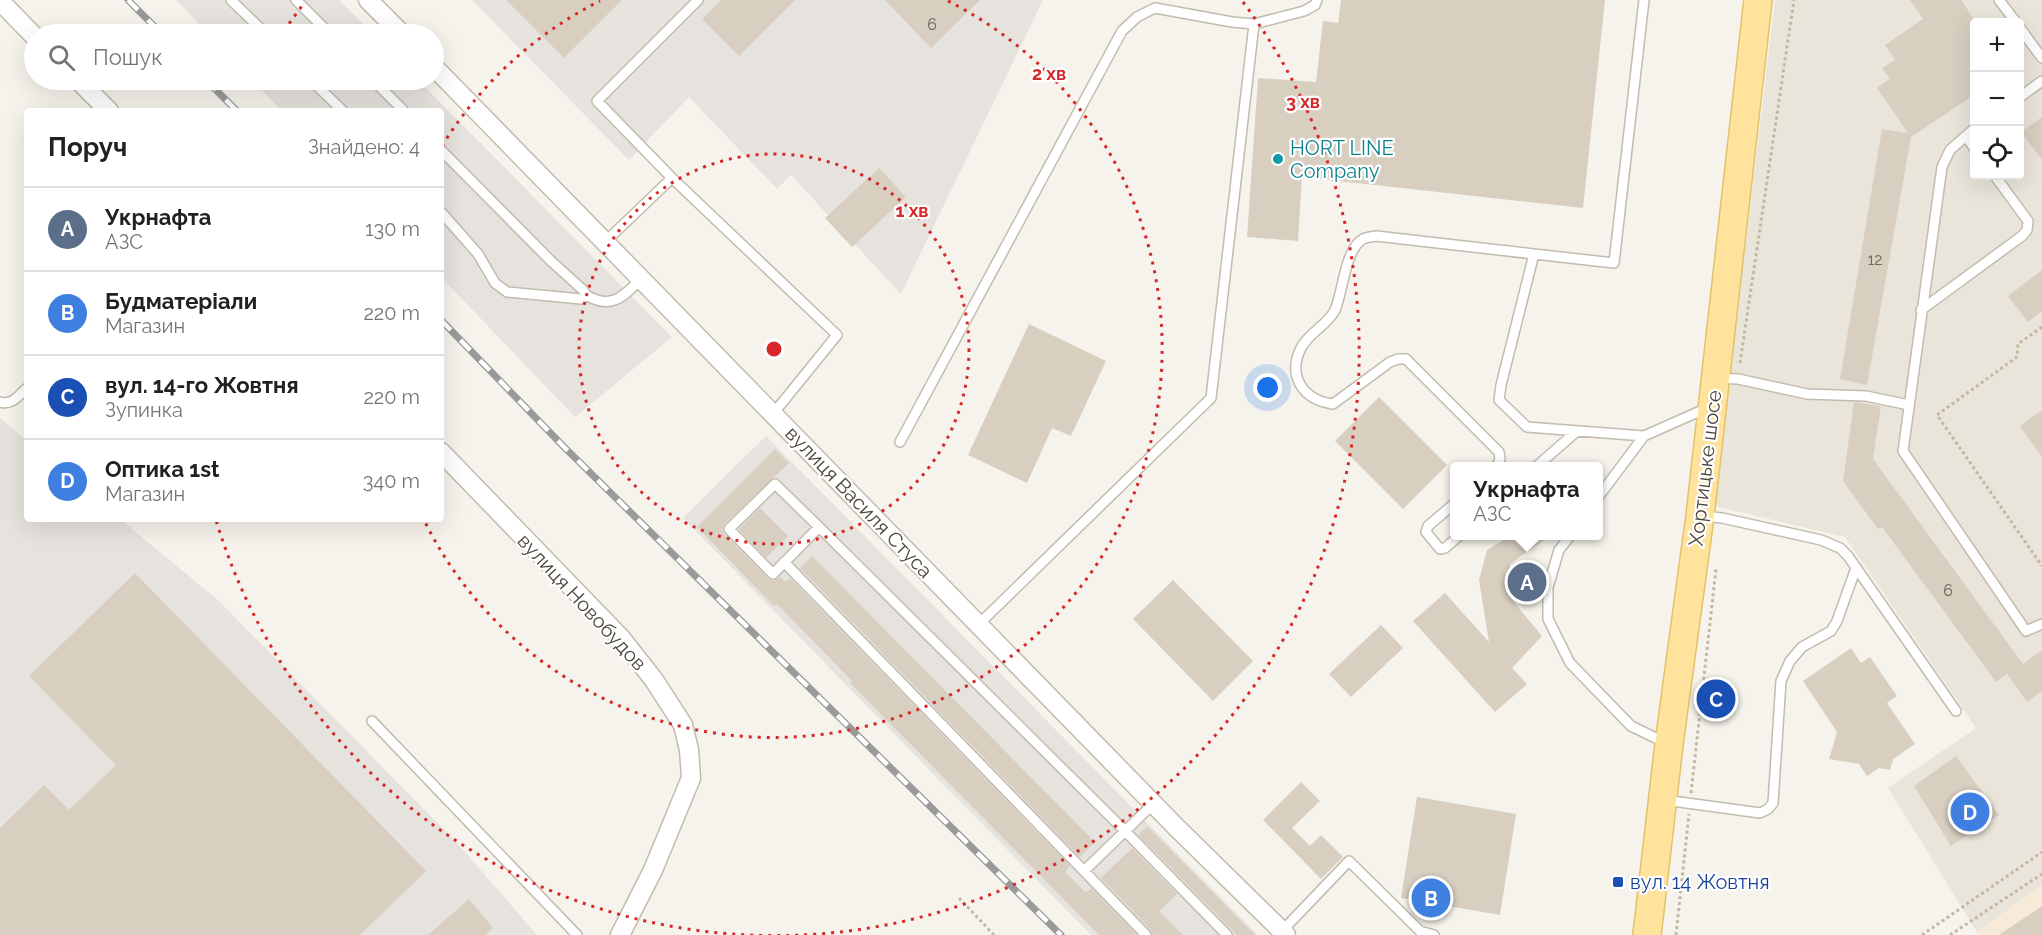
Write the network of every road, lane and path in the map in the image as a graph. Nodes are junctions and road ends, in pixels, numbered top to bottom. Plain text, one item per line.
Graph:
1 (231, 0) edge
2 (296, 0) edge
3 (368, 0) edge
4 (698, 0) edge
5 (1317, 0) edge
6 (1644, 0) edge
7 (1758, 0) edge
8 (1794, 0) edge
9 (1999, 0) edge
10 (0, 1) edge
11 (2013, 18) edge
12 (256, 24) edge
13 (320, 24) edge
14 (392, 24) edge
15 (1254, 24) junction
16 (24, 26) edge
17 (2024, 35) edge
18 (2042, 58) edge
19 (444, 77) edge
20 (2042, 81) edge
21 (88, 90) edge
22 (321, 90) edge
23 (383, 90) edge
24 (2024, 94) edge
25 (106, 108) edge
26 (339, 108) edge
27 (401, 108) edge
28 (1970, 132) edge
29 (1966, 136) junction
30 (1970, 142) edge
31 (444, 153) edge
32 (672, 178) junction
33 (1998, 180) edge
34 (444, 215) edge
35 (604, 242) junction
36 (1534, 254) junction
37 (641, 279) junction
38 (586, 295) junction
39 (1921, 310) junction
40 (2042, 327) edge
41 (1727, 378) junction
42 (24, 391) edge
43 (0, 402) edge
44 (1712, 405) junction
45 (1909, 405) junction
46 (773, 414) junction
47 (1577, 431) junction
48 (1644, 436) junction
49 (900, 442) dead end
50 (444, 455) edge
51 (1499, 462) edge
52 (1542, 462) edge
53 (1603, 491) edge
54 (1450, 507) edge
55 (1700, 516) junction
56 (819, 526) junction
57 (1454, 540) edge
58 (1566, 540) edge
59 (784, 562) junction
60 (1717, 565) dead end
61 (2042, 566) edge
62 (1856, 568) junction
63 (979, 624) junction
64 (2042, 624) edge
65 (1956, 711) dead end
66 (372, 721) dead end
67 (1669, 744) junction
68 (1662, 799) junction
69 (1690, 803) junction
70 (1153, 804) junction
71 (1125, 831) junction
72 (2042, 852) edge
73 (1083, 872) junction
74 (2042, 874) edge
75 (959, 898) dead end
76 (1284, 933) edge
77 (577, 935) edge
78 (620, 935) edge
79 (994, 935) edge
80 (1146, 935) edge
81 (1227, 935) edge
82 (1434, 935) edge
83 (1647, 935) edge
84 (1676, 935) edge
85 (1922, 935) edge
86 (1950, 935) edge

1 - 12 lane
2 - 13 lane
3 - 14 street
4 - 32 lane
5 - 15 lane
6 - 36 lane
7 - 41 main road, Хортицьке шосе
8 - 41 path
9 - 11 lane
10 - 16 street
15 - 49 lane
15 - 63 lane
17 - 18 lane
19 - 35 street, вулиця Василя Стуса
20 - 24 lane
21 - 25 street
22 - 26 lane
23 - 27 lane
28 - 29 lane
29 - 30 lane
29 - 39 lane
31 - 38 lane
32 - 35 lane
32 - 46 lane
33 - 39 lane
34 - 38 lane
35 - 37 street, вулиця Василя Стуса
36 - 47 lane
36 - 51 lane
37 - 38 lane
37 - 46 street, вулиця Василя Стуса
39 - 45 lane
40 - 61 path
41 - 44 main road, Хортицьке шосе
41 - 45 lane
42 - 43 lane
44 - 48 lane
44 - 55 main road, Хортицьке шосе
45 - 64 lane
46 - 63 street, вулиця Василя Стуса
47 - 48 lane
47 - 52 lane
48 - 53 lane
50 - 78 street, вулиця Новобудов
54 - 57 lane
55 - 62 lane
55 - 67 main road, Хортицьке шосе
56 - 59 lane
56 - 59 lane
56 - 71 lane
58 - 67 lane
59 - 73 lane
60 - 69 path
62 - 65 lane
62 - 69 lane
63 - 70 street, вулиця Василя Стуса
66 - 77 lane
67 - 68 main road, Хортицьке шосе
68 - 69 lane
68 - 83 main road, Хортицьке шосе
69 - 84 path
70 - 71 lane
70 - 76 street, вулиця Василя Стуса
71 - 73 lane
71 - 81 lane
72 - 85 path
73 - 80 lane
74 - 86 path
75 - 79 path
76 - 82 lane

